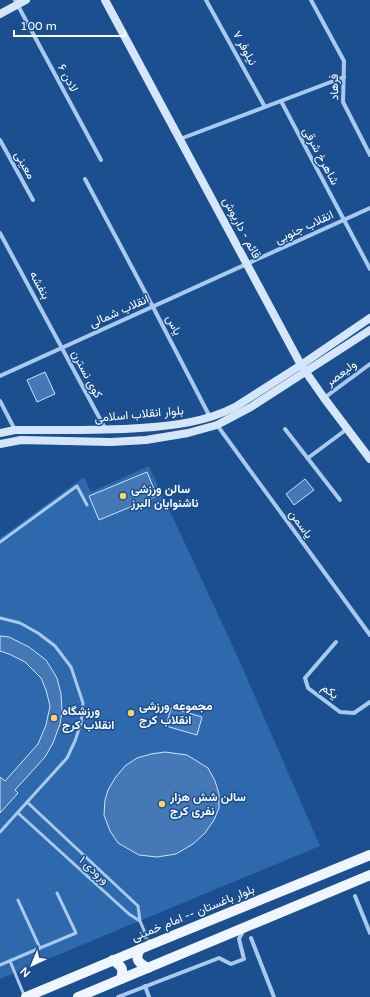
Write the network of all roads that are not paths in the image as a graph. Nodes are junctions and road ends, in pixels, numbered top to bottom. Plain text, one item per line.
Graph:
1 (26, 0) edge
2 (105, 0) edge
3 (206, 0) edge
4 (311, 0) edge
5 (16, 2) edge
6 (0, 14) edge
7 (344, 77) junction
8 (281, 101) junction
9 (266, 107) junction
10 (180, 139) junction
11 (0, 140) edge
12 (370, 155) edge
13 (101, 160) dead end
14 (85, 180) dead end
15 (33, 200) dead end
16 (370, 208) edge
17 (344, 220) junction
18 (0, 233) edge
19 (247, 264) junction
20 (370, 269) edge
21 (153, 307) junction
22 (370, 318) edge
23 (370, 330) edge
24 (62, 348) junction
25 (301, 364) junction
26 (370, 365) edge
27 (306, 373) junction
28 (0, 376) edge
29 (324, 398) junction
30 (0, 401) edge
31 (210, 418) junction
32 (217, 425) junction
33 (285, 429) dead end
34 (347, 429) junction
35 (15, 430) junction
36 (106, 430) junction
37 (0, 433) edge
38 (0, 444) edge
39 (308, 458) junction
40 (370, 459) edge
41 (340, 500) dead end
42 (87, 505) dead end
43 (0, 542) edge
44 (0, 618) edge
45 (370, 635) edge
46 (336, 642) dead end
47 (370, 702) edge
48 (27, 802) junction
49 (18, 813) junction
50 (0, 832) edge
51 (370, 854) edge
52 (370, 875) edge
53 (57, 893) dead end
54 (355, 896) dead end
55 (18, 900) dead end
56 (140, 921) junction
57 (245, 927) junction
58 (370, 933) edge
59 (251, 938) dead end
60 (150, 945) junction
61 (40, 948) junction
62 (140, 949) junction
63 (113, 960) junction
64 (10, 961) junction
65 (0, 965) edge
66 (148, 968) junction
67 (121, 979) junction
68 (145, 986) junction
69 (26, 997) edge
70 (78, 997) edge
71 (118, 997) edge
72 (149, 997) edge
73 (274, 997) edge

1 - 5 main road
2 - 10 main road, قائم - داریوش
3 - 9 street, نیلوفر ۷
4 - 7 street, فرهاد
5 - 6 main road
5 - 13 street, لادن ۶
7 - 8 street
7 - 12 street, فرهاد
8 - 9 street
8 - 17 street, شاهرخ شرقی
9 - 10 street
10 - 19 main road, قائم - داریوش
11 - 15 street, معینی
14 - 21 street, یاس
16 - 17 street, انقلاب جنوبی
17 - 19 street, انقلاب جنوبی
17 - 20 street, شاهرخ شرقی
18 - 24 street, بنفشه
19 - 21 street, انقلاب شمالی
19 - 25 main road, قائم - داریوش
21 - 24 street, انقلاب شمالی
21 - 31 street, یاس
22 - 25 main road, بلوار انقلاب اسلامی
23 - 27 main road, بلوار انقلاب اسلامی
24 - 28 street, انقلاب شمالی
24 - 36 street, کوی نسترن
25 - 27 main road, قائم - داریوش
25 - 31 main road, بلوار انقلاب اسلامی
26 - 29 street, ولیعصر
27 - 29 main road, قائم - داریوش
27 - 32 main road, بلوار انقلاب اسلامی
29 - 34 main road, قائم - داریوش
30 - 35 street
31 - 32 main road
31 - 36 main road, بلوار انقلاب اسلامی
32 - 38 main road, بلوار انقلاب اسلامی
32 - 45 street, یاسمن
33 - 39 street
34 - 39 street
34 - 40 main road, قائم - داریوش
35 - 36 main road, بلوار انقلاب اسلامی
35 - 37 main road, بلوار انقلاب اسلامی
39 - 41 street
42 - 43 lane
44 - 48 lane
46 - 47 street, یکم
48 - 49 lane
48 - 56 lane
49 - 50 lane
49 - 56 lane, ورودی ۱
51 - 60 main road, بلوار باغستان -- امام خمینی
52 - 57 main road
53 - 61 lane
54 - 58 street
55 - 61 lane
56 - 60 lane
57 - 66 main road
57 - 68 street
59 - 73 street
60 - 62 main road, بلوار باغستان -- امام خمینی
61 - 64 lane
62 - 63 main road, بلوار باغستان -- امام خمینی
62 - 66 main road
63 - 67 main road
63 - 69 main road, بلوار باغستان -- امام خمینی
64 - 65 lane
64 - 69 lane
66 - 67 main road
67 - 70 main road
68 - 71 street
68 - 72 street

